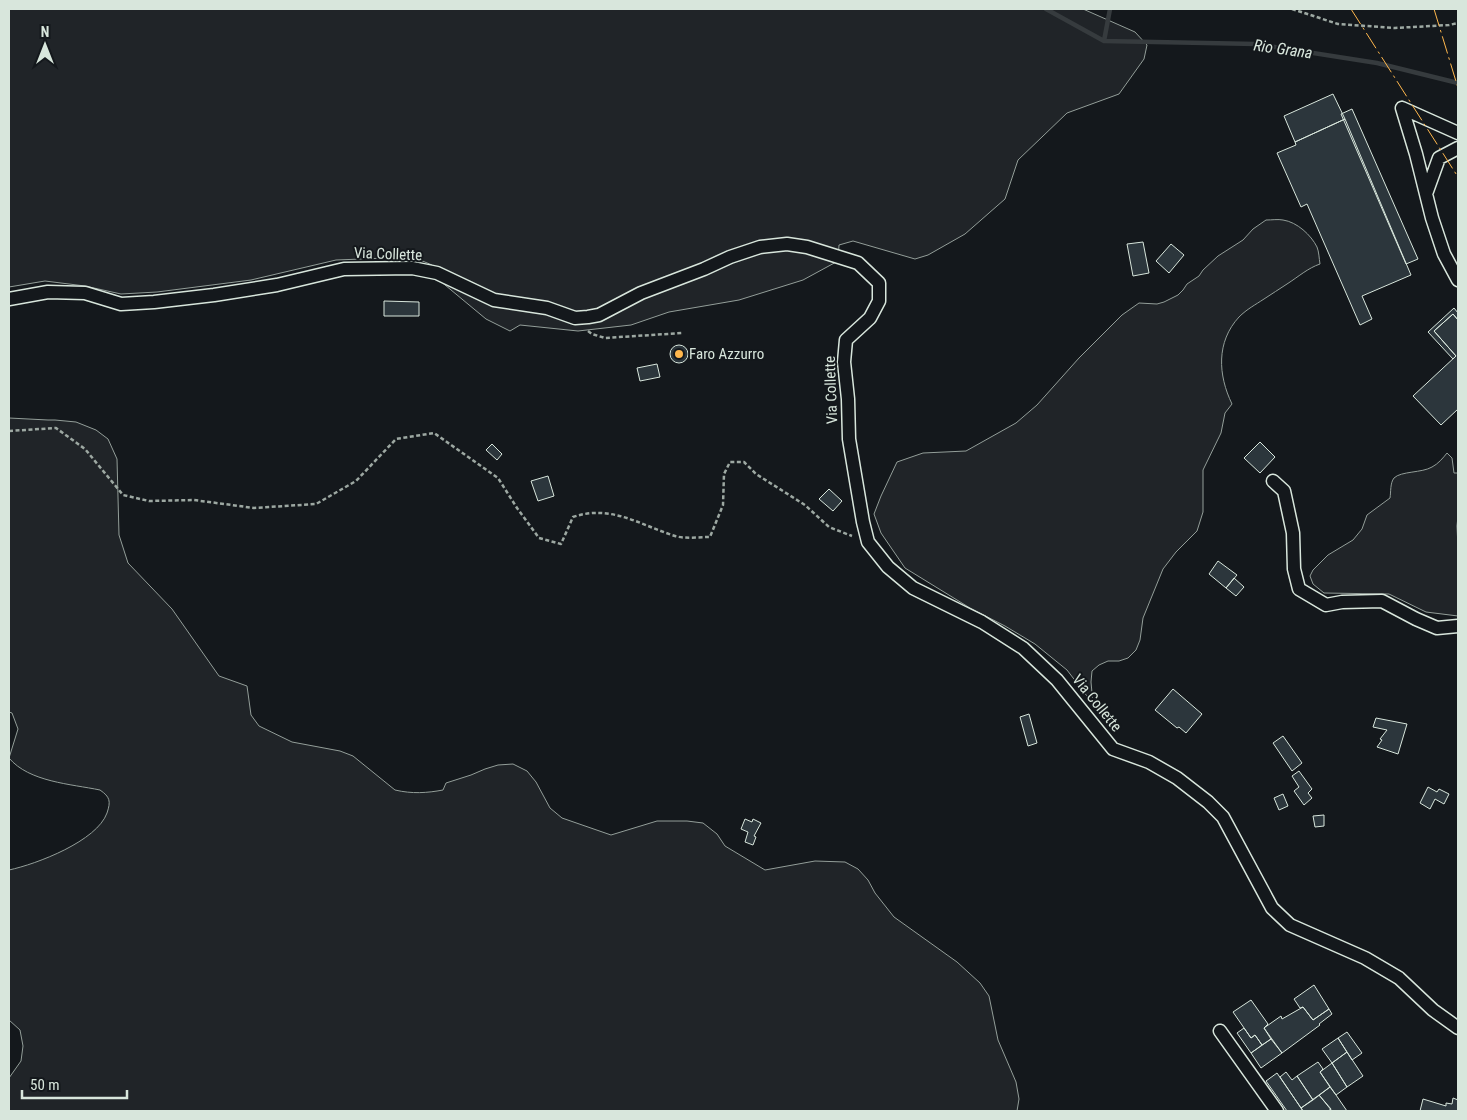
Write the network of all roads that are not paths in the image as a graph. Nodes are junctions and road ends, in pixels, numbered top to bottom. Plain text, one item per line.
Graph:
1 (1458, 132) edge
2 (1458, 148) edge
3 (1416, 154) junction
4 (1439, 158) junction
5 (1426, 194) junction
6 (1458, 280) edge
7 (9, 299) edge
8 (1273, 481) dead end
9 (1458, 626) edge
10 (1458, 1028) edge
11 (1220, 1031) dead end
12 (1278, 1111) edge

1 - 3 street
2 - 4 street
3 - 4 street
3 - 5 street
4 - 5 street
5 - 6 street
7 - 10 street, Via Collette
8 - 9 street
11 - 12 street

